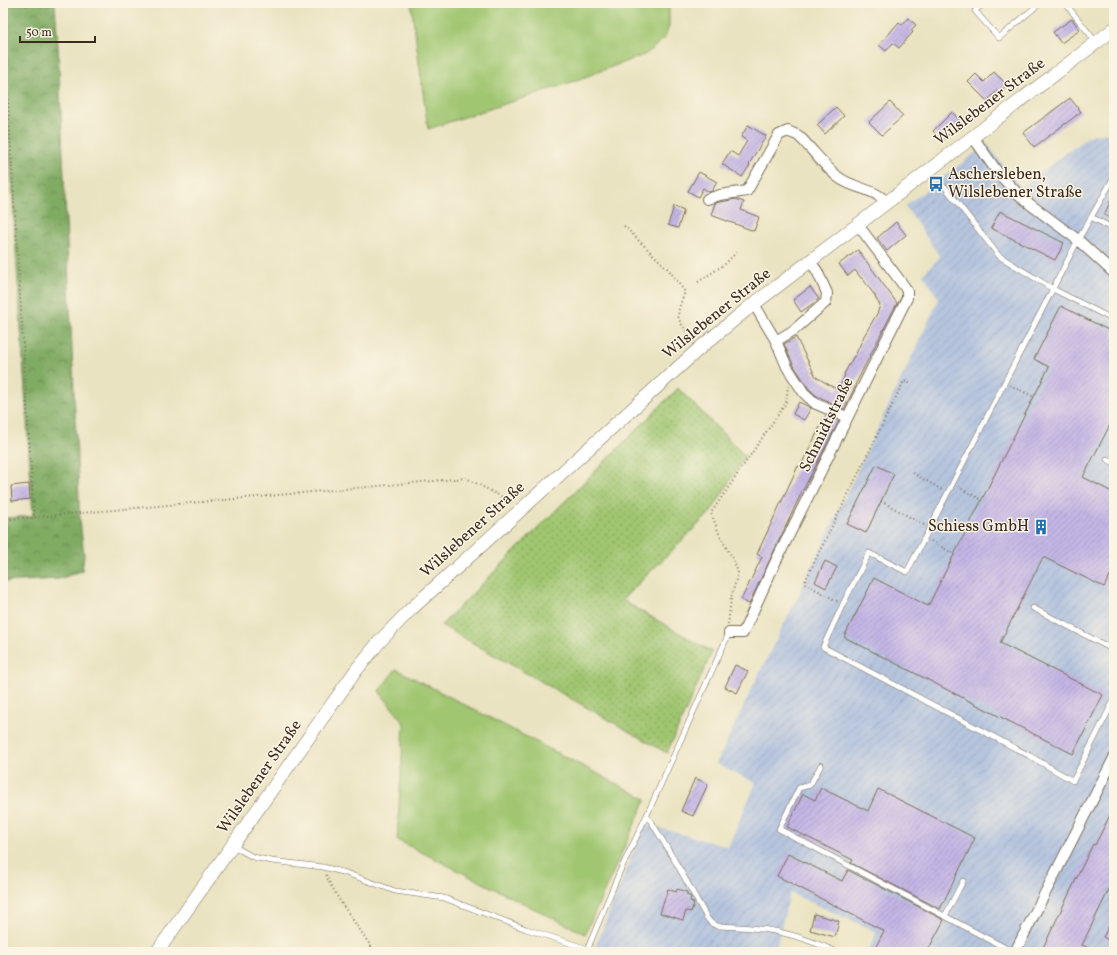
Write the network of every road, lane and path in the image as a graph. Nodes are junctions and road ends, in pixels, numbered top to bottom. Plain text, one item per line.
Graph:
1 (984, 3) edge
2 (1040, 3) edge
3 (1065, 3) edge
4 (3, 23) edge
5 (1114, 29) edge
6 (1096, 42) junction
7 (973, 137) junction
8 (1114, 177) edge
9 (945, 187) dead end
10 (707, 199) dead end
11 (887, 203) junction
12 (1091, 216) junction
13 (858, 225) junction
14 (624, 226) dead end
15 (1114, 229) edge
16 (1078, 240) junction
17 (738, 251) dead end
18 (810, 261) junction
19 (1114, 273) edge
20 (698, 282) dead end
21 (1053, 289) junction
22 (750, 307) junction
23 (1114, 320) edge
24 (776, 342) junction
25 (701, 346) junction
26 (787, 367) junction
27 (1005, 382) junction
28 (911, 384) dead end
29 (1034, 397) dead end
30 (847, 417) junction
31 (1107, 459) dead end
32 (1114, 463) edge
33 (913, 473) dead end
34 (952, 484) junction
35 (948, 493) junction
36 (982, 500) dead end
37 (881, 501) dead end
38 (520, 510) junction
39 (34, 518) junction
40 (3, 520) edge
41 (930, 528) junction
42 (925, 538) junction
43 (954, 554) dead end
44 (843, 604) junction
45 (1033, 608) dead end
46 (729, 633) junction
47 (1114, 650) edge
48 (1114, 700) edge
49 (1114, 758) edge
50 (821, 765) dead end
51 (646, 817) junction
52 (233, 846) junction
53 (323, 866) junction
54 (963, 881) dead end
55 (945, 916) junction
56 (588, 950) edge
57 (157, 952) edge
58 (375, 952) edge
59 (837, 952) edge
60 (1014, 952) edge

1 - 2 lane
3 - 6 lane
4 - 39 path
5 - 6 street, Wilslebener Straße
6 - 7 street, Wilslebener Straße
7 - 11 street, Wilslebener Straße
7 - 16 street
8 - 12 lane
9 - 21 lane
10 - 11 street
11 - 13 street, Wilslebener Straße
12 - 15 lane
12 - 16 lane
13 - 18 street, Wilslebener Straße
13 - 30 street, Schmidtstraße
14 - 25 path
16 - 19 street
16 - 21 lane
17 - 20 path
18 - 22 street, Wilslebener Straße
18 - 24 street
21 - 23 lane
21 - 27 lane
22 - 24 street
22 - 25 street, Wilslebener Straße
24 - 26 street
25 - 38 street, Wilslebener Straße
26 - 30 street
26 - 46 path
27 - 29 path
27 - 34 lane
28 - 44 path
30 - 46 street, Schmidtstraße
31 - 32 lane
33 - 35 path
34 - 35 lane
34 - 36 path
35 - 41 lane
37 - 41 path
38 - 39 path
38 - 52 street, Wilslebener Straße
39 - 40 path
41 - 42 lane
42 - 43 path
42 - 44 lane
44 - 48 lane
45 - 47 lane
46 - 51 lane
49 - 60 street
50 - 55 lane
51 - 56 lane
51 - 59 lane
52 - 53 lane
52 - 57 street, Wilslebener Straße
53 - 56 lane
53 - 58 path
54 - 55 lane
55 - 60 lane

